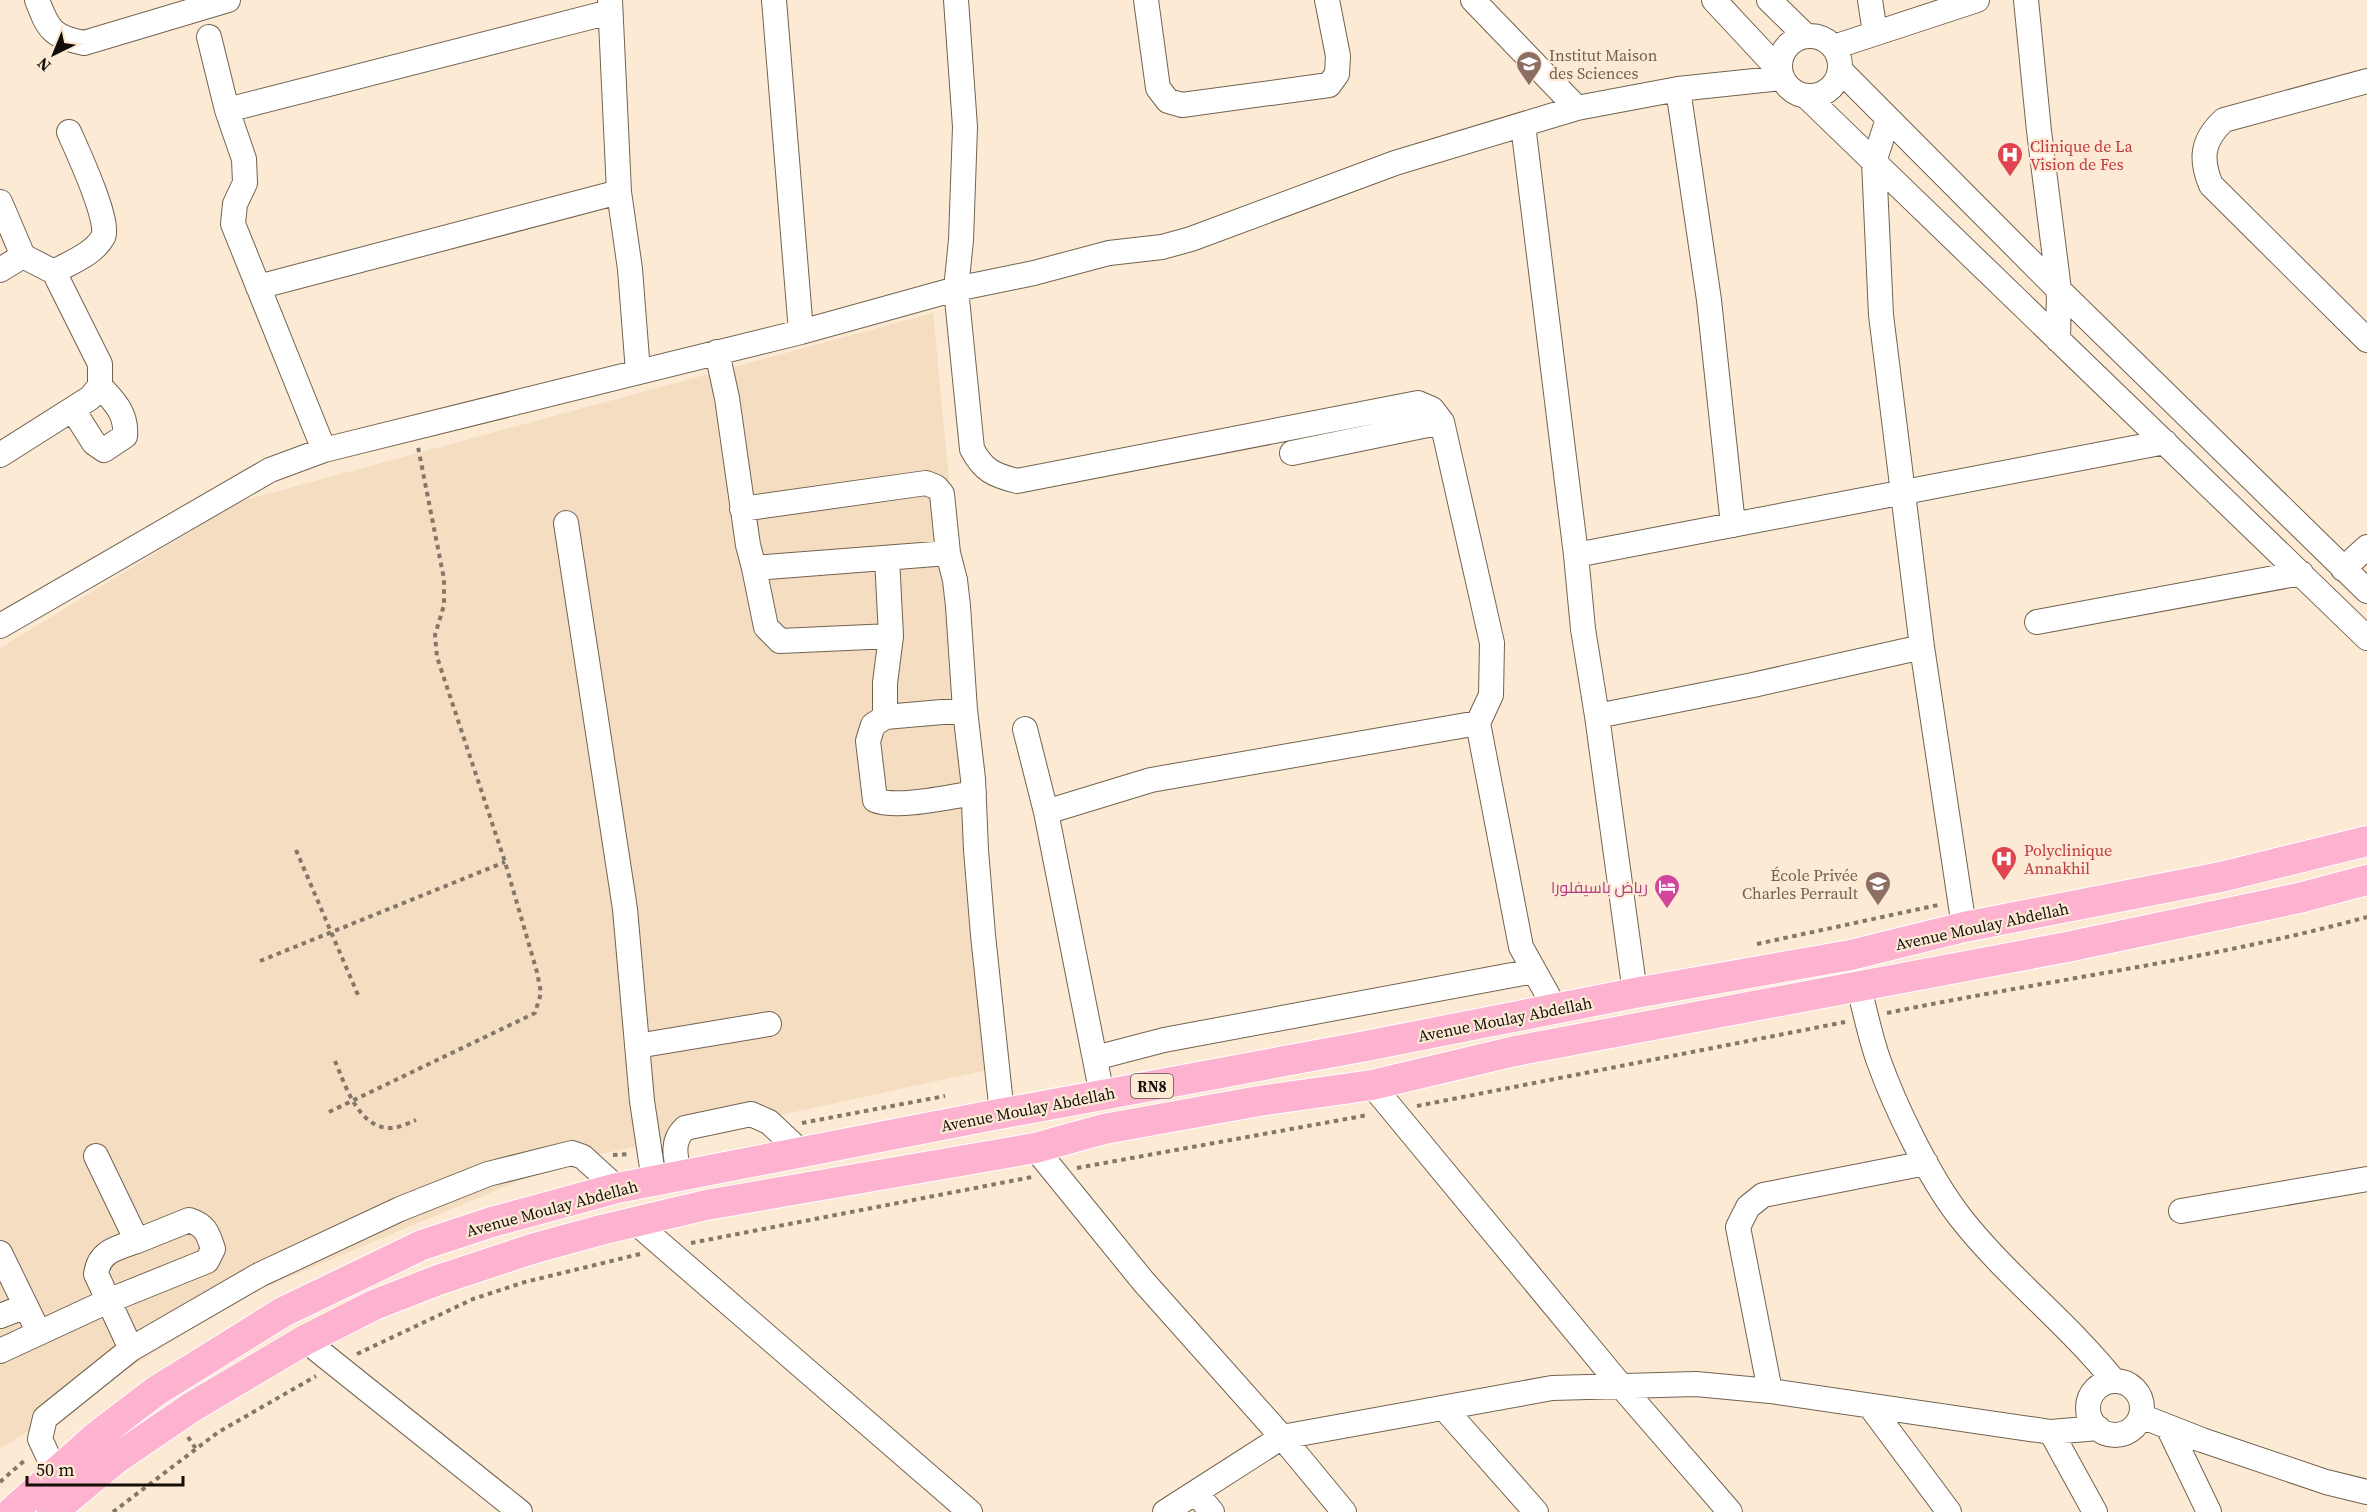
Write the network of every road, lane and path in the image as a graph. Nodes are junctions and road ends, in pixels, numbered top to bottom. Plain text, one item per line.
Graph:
1 (37, 0) edge
2 (228, 0) edge
3 (774, 0) edge
4 (956, 0) edge
5 (1146, 0) edge
6 (1327, 0) edge
7 (1473, 0) edge
8 (1714, 0) edge
9 (1768, 0) edge
10 (1870, 0) edge
11 (1977, 0) edge
12 (2026, 0) edge
13 (610, 6) edge
14 (1875, 33) junction
15 (1805, 35) junction
16 (209, 37) dead end
17 (1837, 58) junction
18 (1781, 75) junction
19 (2367, 81) edge
20 (1678, 89) junction
21 (1806, 96) junction
22 (1577, 108) junction
23 (227, 110) junction
24 (1888, 119) junction
25 (1523, 125) junction
26 (69, 132) dead end
27 (1874, 162) junction
28 (619, 192) junction
29 (0, 202) edge
30 (23, 256) junction
31 (0, 270) edge
32 (54, 272) junction
33 (258, 287) junction
34 (956, 289) junction
35 (2059, 290) junction
36 (801, 332) junction
37 (2058, 340) junction
38 (2367, 340) edge
39 (717, 352) junction
40 (638, 372) junction
41 (100, 386) junction
42 (74, 410) junction
43 (1442, 422) junction
44 (416, 427) junction
45 (2165, 442) junction
46 (324, 450) junction
47 (1293, 453) dead end
48 (0, 455) edge
49 (1904, 491) junction
50 (742, 509) junction
51 (566, 523) dead end
52 (1733, 525) junction
53 (2367, 547) edge
54 (948, 553) junction
55 (1576, 555) junction
56 (887, 558) junction
57 (754, 568) junction
58 (2343, 569) junction
59 (2301, 573) junction
60 (2367, 591) edge
61 (2037, 622) dead end
62 (0, 626) edge
63 (891, 636) junction
64 (2367, 638) edge
65 (1922, 647) junction
66 (965, 710) junction
67 (1597, 716) junction
68 (885, 717) junction
69 (1478, 723) junction
70 (1024, 729) dead end
71 (974, 793) junction
72 (1046, 812) junction
73 (2367, 841) edge
74 (296, 850) dead end
75 (505, 862) junction
76 (2367, 880) edge
77 (2367, 917) edge
78 (1964, 927) junction
79 (331, 933) junction
80 (260, 961) dead end
81 (1534, 971) junction
82 (1859, 988) junction
83 (1635, 993) junction
84 (358, 995) dead end
85 (1556, 1008) junction
86 (1867, 1017) junction
87 (769, 1024) dead end
88 (638, 1046) junction
89 (1095, 1058) junction
90 (335, 1061) dead end
91 (1372, 1085) junction
92 (1102, 1095) junction
93 (352, 1101) junction
94 (1393, 1111) junction
95 (329, 1112) dead end
96 (1002, 1114) junction
97 (416, 1120) dead end
98 (1035, 1148) junction
99 (802, 1153) junction
100 (96, 1156) dead end
101 (1926, 1163) junction
102 (1055, 1172) junction
103 (667, 1179) junction
104 (2367, 1179) edge
105 (617, 1188) junction
106 (2181, 1210) dead end
107 (634, 1221) junction
108 (137, 1241) junction
109 (666, 1248) junction
110 (0, 1254) edge
111 (108, 1301) junction
112 (26, 1306) junction
113 (0, 1316) edge
114 (39, 1333) junction
115 (305, 1340) junction
116 (131, 1349) junction
117 (0, 1351) edge
118 (335, 1364) junction
119 (2114, 1381) junction
120 (1621, 1386) junction
121 (1770, 1391) junction
122 (1870, 1406) junction
123 (1444, 1408) junction
124 (2141, 1416) junction
125 (2098, 1428) junction
126 (2169, 1429) junction
127 (2051, 1432) junction
128 (1282, 1437) junction
129 (56, 1473) junction
130 (2367, 1492) edge
131 (1196, 1493) junction
132 (12, 1512) edge
133 (52, 1512) edge
134 (113, 1512) edge
135 (520, 1512) edge
136 (970, 1512) edge
137 (1165, 1512) edge
138 (1212, 1512) edge
139 (1344, 1512) edge
140 (1536, 1512) edge
141 (1730, 1512) edge
142 (1949, 1512) edge
143 (2095, 1512) edge
144 (2209, 1512) edge

1 - 2 street
3 - 36 street
4 - 34 street
5 - 6 street
7 - 22 street
8 - 18 street
9 - 15 street
10 - 14 street
11 - 14 street
12 - 35 street
13 - 23 street
13 - 28 street
14 - 17 street
15 - 17 street
15 - 18 street
16 - 23 street
17 - 21 street
17 - 24 street
18 - 20 street
18 - 21 street
19 - 38 street
20 - 22 street
20 - 52 street
21 - 27 street
22 - 25 street
23 - 33 street
24 - 27 street
24 - 35 street
25 - 34 street
25 - 55 street
26 - 32 street
27 - 37 street
27 - 49 street
28 - 33 street
28 - 40 street
29 - 30 street
30 - 31 street
30 - 32 street
32 - 41 street
33 - 46 street
34 - 36 street
34 - 43 street
35 - 37 street
35 - 58 street
36 - 39 street
37 - 45 street
39 - 40 street
39 - 50 street
40 - 44 street
41 - 42 street
41 - 42 street
42 - 48 street
43 - 47 street
43 - 69 street
44 - 46 street
44 - 75 path
45 - 49 street
45 - 59 street
46 - 62 street
49 - 52 street
49 - 65 street
50 - 54 street
50 - 57 street
51 - 88 street
52 - 55 street
53 - 58 street
54 - 56 street
54 - 66 street
55 - 67 street
56 - 57 street
56 - 63 street
57 - 63 street
58 - 60 street
59 - 61 street
59 - 64 street
63 - 68 street
65 - 67 street
65 - 78 street
66 - 68 street
66 - 71 street
67 - 83 street
68 - 71 street
69 - 72 street
69 - 81 street
70 - 72 street
71 - 96 street
72 - 89 street
73 - 78 main road, Avenue Moulay Abdellah / RN8
74 - 79 path
75 - 79 path
75 - 93 path
76 - 82 main road, Avenue Moulay Abdellah / RN8
77 - 86 path
78 - 83 main road, Avenue Moulay Abdellah / RN8
79 - 80 path
79 - 84 path
81 - 85 street
81 - 89 street
82 - 86 street
82 - 91 main road, Avenue Moulay Abdellah / RN8
83 - 85 main road, Avenue Moulay Abdellah / RN8
85 - 92 main road, Avenue Moulay Abdellah / RN8
86 - 94 path
86 - 101 street
87 - 88 street
88 - 103 street
89 - 92 street
90 - 93 path
91 - 94 street
91 - 98 main road, Avenue Moulay Abdellah / RN8
92 - 96 main road, Avenue Moulay Abdellah / RN8
93 - 95 path
93 - 97 path
94 - 102 path
94 - 120 street
96 - 99 main road, Avenue Moulay Abdellah / RN8
98 - 102 street
98 - 107 main road, Avenue Moulay Abdellah / RN8
99 - 103 main road, Avenue Moulay Abdellah / RN8
99 - 103 street
100 - 108 street
101 - 119 street
101 - 121 street
102 - 109 path
102 - 128 street
103 - 105 main road, Avenue Moulay Abdellah / RN8
104 - 106 street
105 - 116 street
105 - 129 main road, Avenue Moulay Abdellah / RN8
107 - 109 street
107 - 115 main road, Avenue Moulay Abdellah / RN8
108 - 111 street
108 - 111 street
109 - 118 path
109 - 136 street
110 - 112 street
111 - 114 street
111 - 116 street
112 - 113 street
112 - 114 street
114 - 117 street
115 - 118 street
115 - 133 main road, Avenue Moulay Abdellah / RN8
116 - 129 street
118 - 134 path
118 - 135 street
119 - 124 street
119 - 125 street
120 - 121 street
120 - 123 street
120 - 141 street
121 - 122 street
122 - 127 street
122 - 142 street
123 - 128 street
123 - 140 street
124 - 125 street
124 - 126 street
125 - 127 street
126 - 130 street
126 - 144 street
127 - 143 street
128 - 131 street
128 - 139 street
129 - 132 main road, Avenue Moulay Abdellah / RN8
131 - 137 street
131 - 138 street

